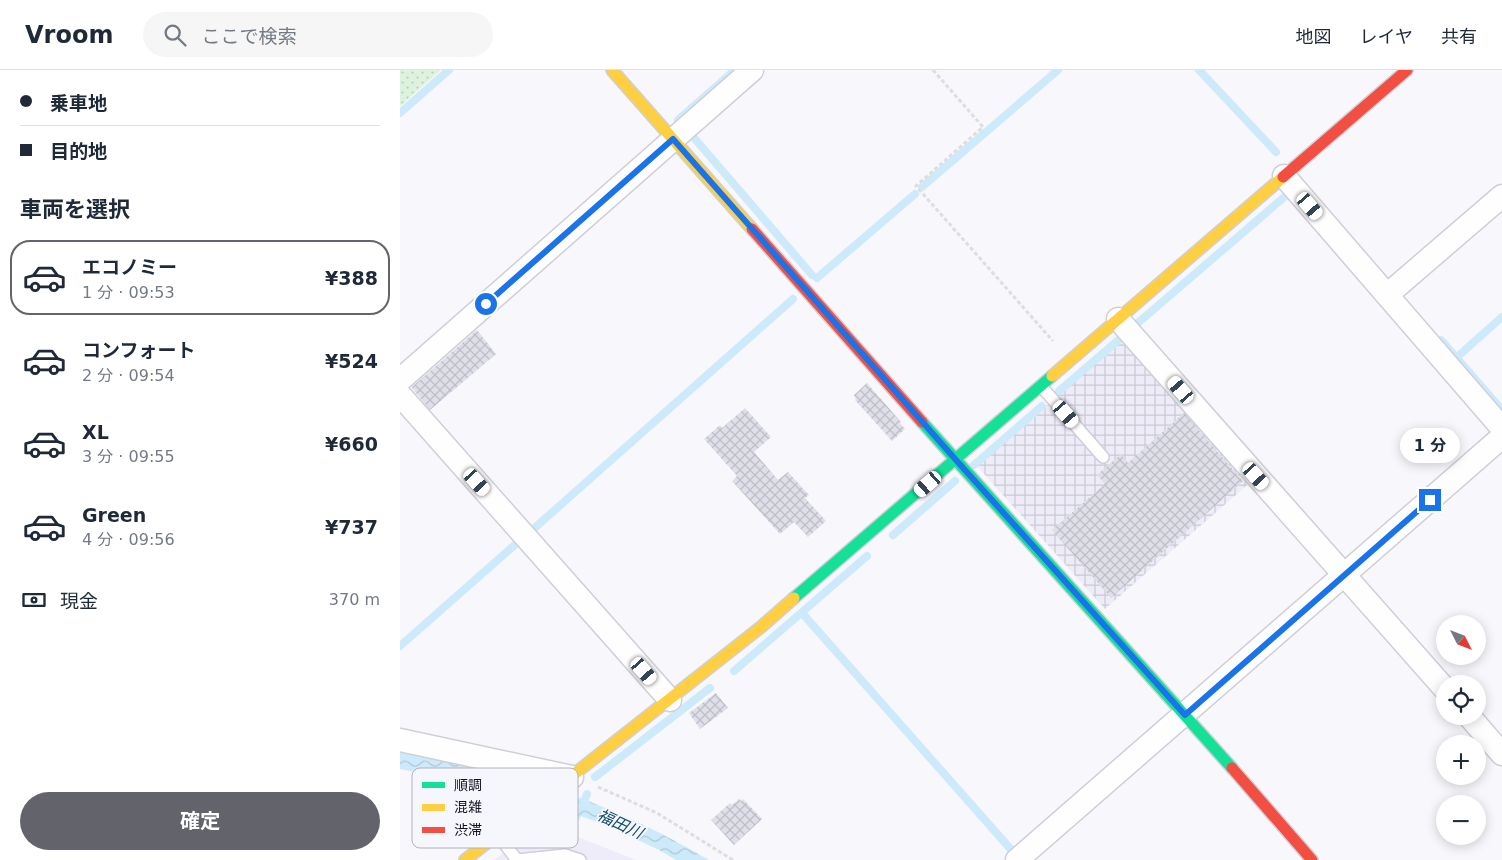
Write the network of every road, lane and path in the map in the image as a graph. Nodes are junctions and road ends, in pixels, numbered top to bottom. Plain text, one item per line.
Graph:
1 (612, 70) edge
2 (752, 70) edge
3 (934, 70) edge
4 (1407, 70) edge
5 (673, 139) junction
6 (1284, 176) junction
7 (1502, 196) edge
8 (1387, 295) junction
9 (1118, 319) junction
10 (1071, 361) junction
11 (400, 380) edge
12 (1041, 386) junction
13 (400, 395) edge
14 (1502, 428) edge
15 (1502, 437) edge
16 (1103, 457) dead end
17 (956, 460) junction
18 (1344, 575) junction
19 (1436, 679) edge
20 (670, 700) junction
21 (1185, 715) junction
22 (1477, 725) edge
23 (400, 740) edge
24 (1502, 754) edge
25 (522, 768) edge
26 (578, 773) edge
27 (578, 782) edge
28 (481, 848) edge
29 (508, 848) edge
30 (562, 857) edge
31 (466, 860) edge
32 (580, 860) edge
33 (733, 860) edge
34 (1018, 860) edge
35 (1312, 860) edge

1 - 5 street
2 - 5 street
3 - 10 path
4 - 6 street
5 - 11 street
5 - 17 street
6 - 8 street
6 - 9 street
7 - 8 street
8 - 14 street
9 - 10 street
9 - 18 street
10 - 12 street
12 - 16 lane
12 - 17 street
13 - 20 street
15 - 18 street
17 - 20 street
17 - 21 street
18 - 19 street
18 - 21 street
20 - 26 street
21 - 34 street
21 - 35 street
22 - 24 street
23 - 25 street
27 - 33 path
28 - 31 street
29 - 30 lane
30 - 32 lane

